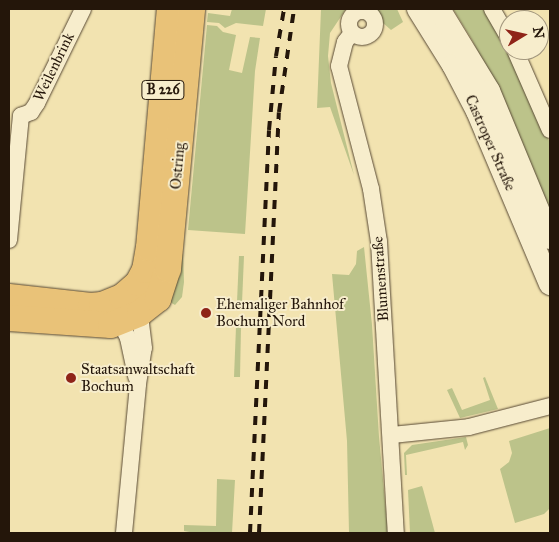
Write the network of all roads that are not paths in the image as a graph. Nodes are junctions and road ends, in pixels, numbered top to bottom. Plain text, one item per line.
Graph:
1 (83, 9) edge
2 (170, 9) edge
3 (192, 9) edge
4 (418, 9) edge
5 (492, 9) edge
6 (360, 10) edge
7 (439, 11) edge
8 (499, 21) edge
9 (352, 33) junction
10 (519, 60) edge
11 (15, 114) edge
12 (550, 130) edge
13 (550, 238) edge
14 (9, 240) edge
15 (550, 284) edge
16 (9, 297) edge
17 (127, 311) junction
18 (9, 318) edge
19 (550, 406) edge
20 (392, 435) junction
21 (124, 533) edge
22 (396, 533) edge

1 - 11 street, Weilenbrink
2 - 17 main road, Ostring / B 226
3 - 17 main road, Ostring / B 226
4 - 15 main road, Castroper Straße
5 - 8 street
6 - 9 street, Blumenstraße
6 - 9 street, Blumenstraße
7 - 13 main road, Castroper Straße
9 - 20 street, Blumenstraße
10 - 12 street
11 - 14 street, Weilenbrink
16 - 17 main road, Ostring / B 226
17 - 18 main road
17 - 21 street
19 - 20 street
20 - 22 street, Blumenstraße

